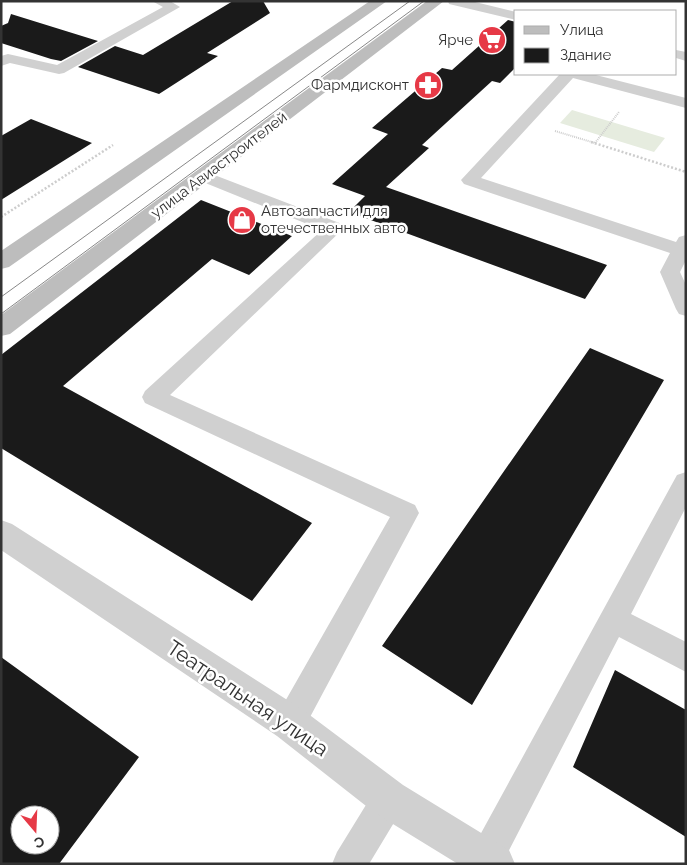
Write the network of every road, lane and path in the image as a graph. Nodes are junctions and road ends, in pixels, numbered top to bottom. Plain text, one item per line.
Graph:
1 (158, 1) edge
2 (380, 1) edge
3 (437, 1) edge
4 (454, 1) edge
5 (514, 16) edge
6 (1, 62) edge
7 (567, 75) edge
8 (580, 75) edge
9 (636, 90) junction
10 (686, 103) edge
11 (524, 121) junction
12 (595, 143) junction
13 (686, 172) edge
14 (204, 176) junction
15 (683, 246) edge
16 (1, 262) edge
17 (686, 309) edge
18 (1, 328) edge
19 (686, 482) edge
20 (1, 533) edge
21 (613, 619) junction
22 (686, 658) edge
23 (290, 723) junction
24 (389, 799) junction
25 (490, 861) edge
26 (349, 864) edge

1 - 6 lane
2 - 16 main road
3 - 14 main road, улица Авиастроителей
4 - 5 lane
7 - 11 lane
8 - 9 lane
9 - 10 lane
9 - 12 path
11 - 12 path
11 - 15 lane
12 - 13 path
14 - 18 main road, улица Авиастроителей
14 - 23 lane
15 - 17 lane
19 - 21 lane
20 - 23 street, Театральная улица
21 - 22 lane
21 - 25 lane
23 - 24 street, Театральная улица
24 - 25 street, Театральная улица
24 - 26 lane

